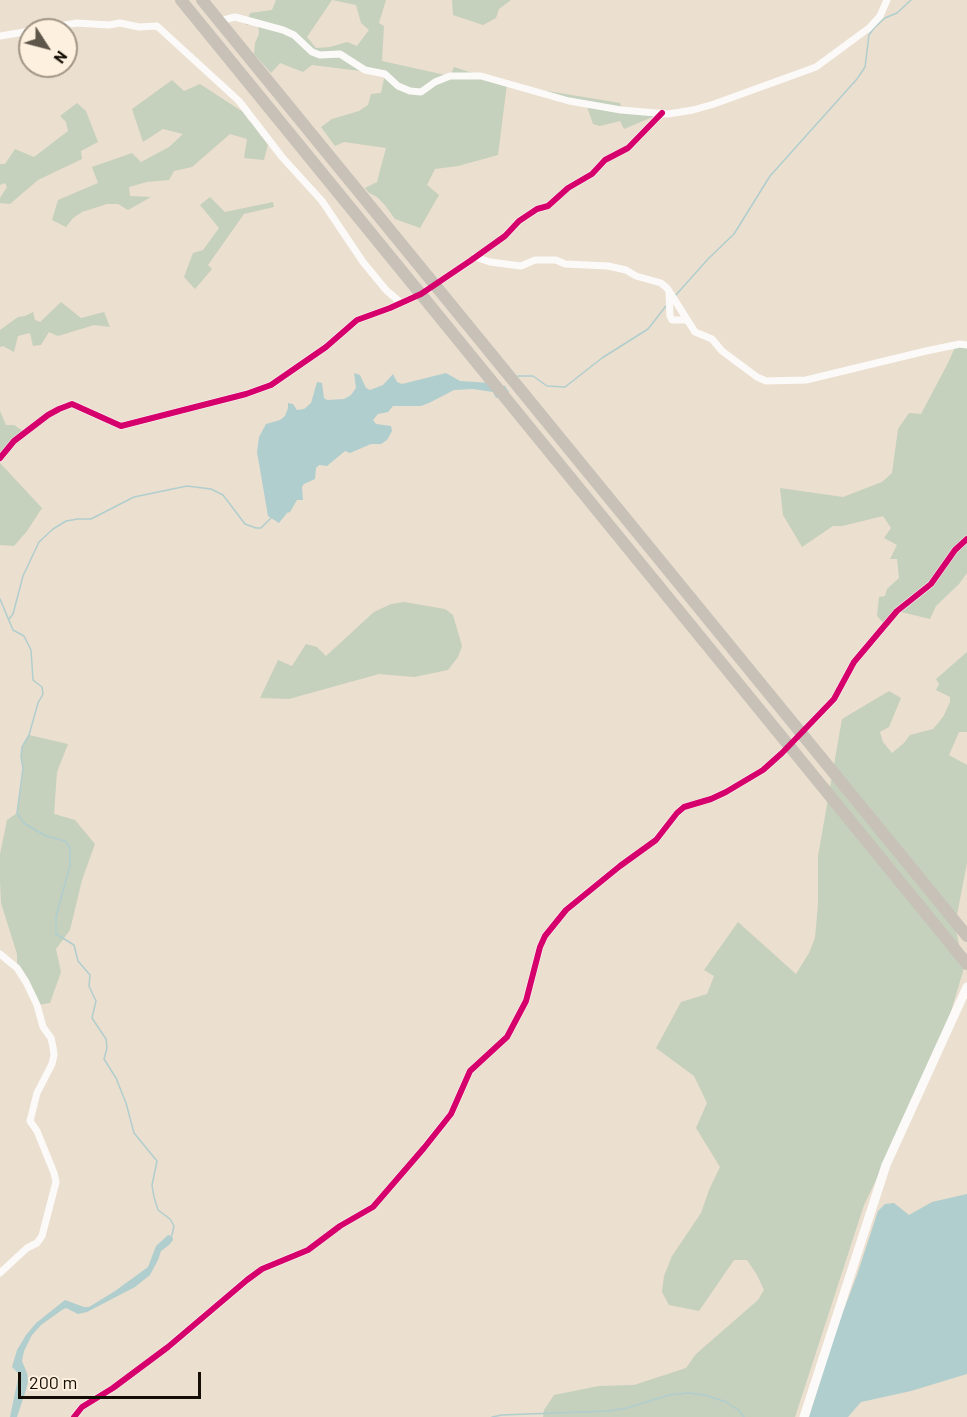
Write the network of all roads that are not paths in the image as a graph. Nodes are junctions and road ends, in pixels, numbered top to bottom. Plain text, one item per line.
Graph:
1 (181, 0) edge
2 (202, 0) edge
3 (886, 0) edge
4 (219, 21) junction
5 (78, 23) edge
6 (18, 33) edge
7 (0, 36) edge
8 (662, 113) junction
9 (476, 257) junction
10 (435, 284) junction
11 (669, 291) junction
12 (421, 294) junction
13 (401, 303) junction
14 (687, 320) junction
15 (967, 345) edge
16 (0, 458) edge
17 (967, 539) edge
18 (801, 734) junction
19 (790, 745) junction
20 (967, 936) edge
21 (0, 954) edge
22 (967, 963) edge
23 (967, 987) edge
24 (0, 1273) edge
25 (74, 1417) edge
26 (804, 1417) edge

1 - 12 highway
2 - 4 highway
3 - 8 street
4 - 8 street
4 - 10 highway
5 - 13 street
6 - 7 street
8 - 9 street
9 - 10 street
9 - 11 street
10 - 12 street
10 - 18 highway
11 - 14 street
11 - 14 street
12 - 13 street
12 - 19 highway
13 - 16 street
14 - 15 street
17 - 18 street
18 - 19 street
18 - 20 highway
19 - 22 highway
19 - 25 street
21 - 24 street
23 - 26 street

